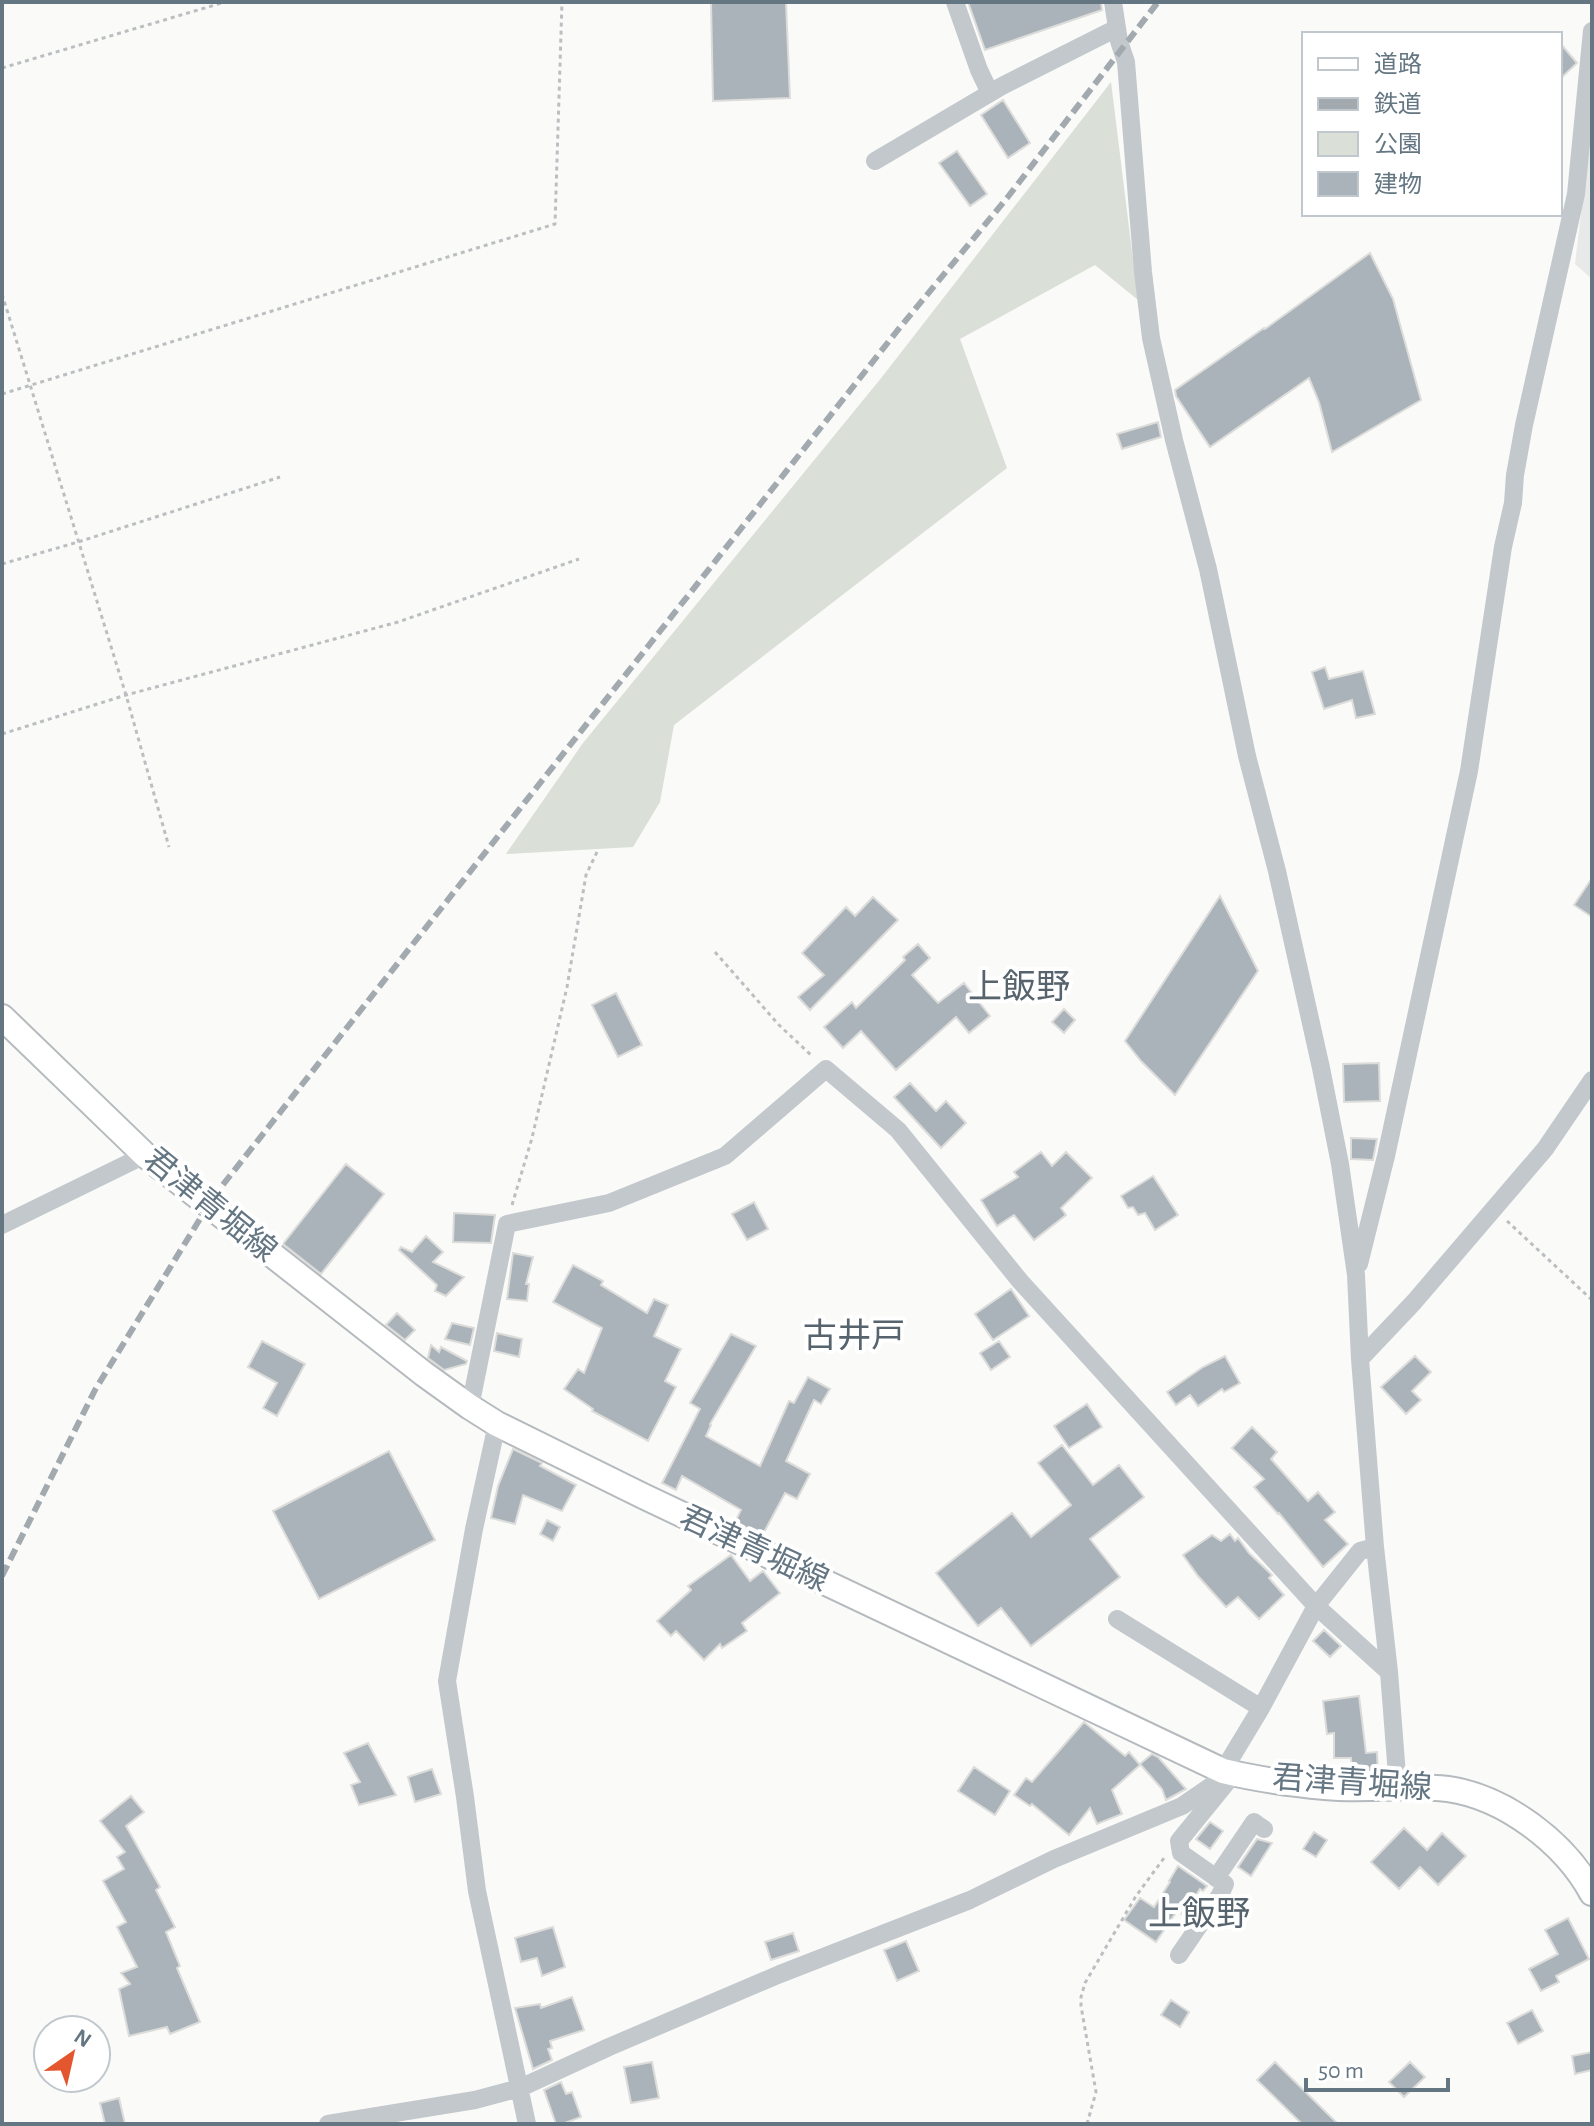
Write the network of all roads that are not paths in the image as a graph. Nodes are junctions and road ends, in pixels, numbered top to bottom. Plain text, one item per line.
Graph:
1 (955, 2) edge
2 (1113, 2) edge
3 (1117, 28) junction
4 (1592, 31) edge
5 (990, 93) junction
6 (875, 161) dead end
7 (2, 1017) edge
8 (1592, 1080) edge
9 (145, 1155) junction
10 (2, 1225) edge
11 (1356, 1275) junction
12 (1360, 1359) junction
13 (470, 1407) junction
14 (497, 1424) junction
15 (1375, 1547) junction
16 (1316, 1606) junction
17 (1117, 1619) dead end
18 (1389, 1672) junction
19 (1261, 1708) junction
20 (1228, 1773) junction
21 (1398, 1788) junction
22 (1264, 1829) dead end
23 (1220, 1881) junction
24 (1592, 1893) edge
25 (1179, 1955) dead end
26 (520, 2088) junction
27 (328, 2124) edge
28 (527, 2124) edge

1 - 5 street
2 - 3 street
3 - 5 street
3 - 11 street
4 - 11 street
5 - 6 street
7 - 9 main road, 君津青堀線
8 - 12 street
9 - 10 street
9 - 13 main road, 君津青堀線
11 - 12 street
12 - 15 street
13 - 14 main road, 君津青堀線
13 - 16 street
14 - 20 main road, 君津青堀線
14 - 26 street
15 - 16 street
15 - 18 street
16 - 18 street
16 - 19 street
17 - 19 street
18 - 21 street
19 - 20 street
20 - 21 main road, 君津青堀線
20 - 23 street
20 - 26 street
21 - 24 main road, 君津青堀線
22 - 23 street
23 - 25 street
26 - 27 street
26 - 28 street

